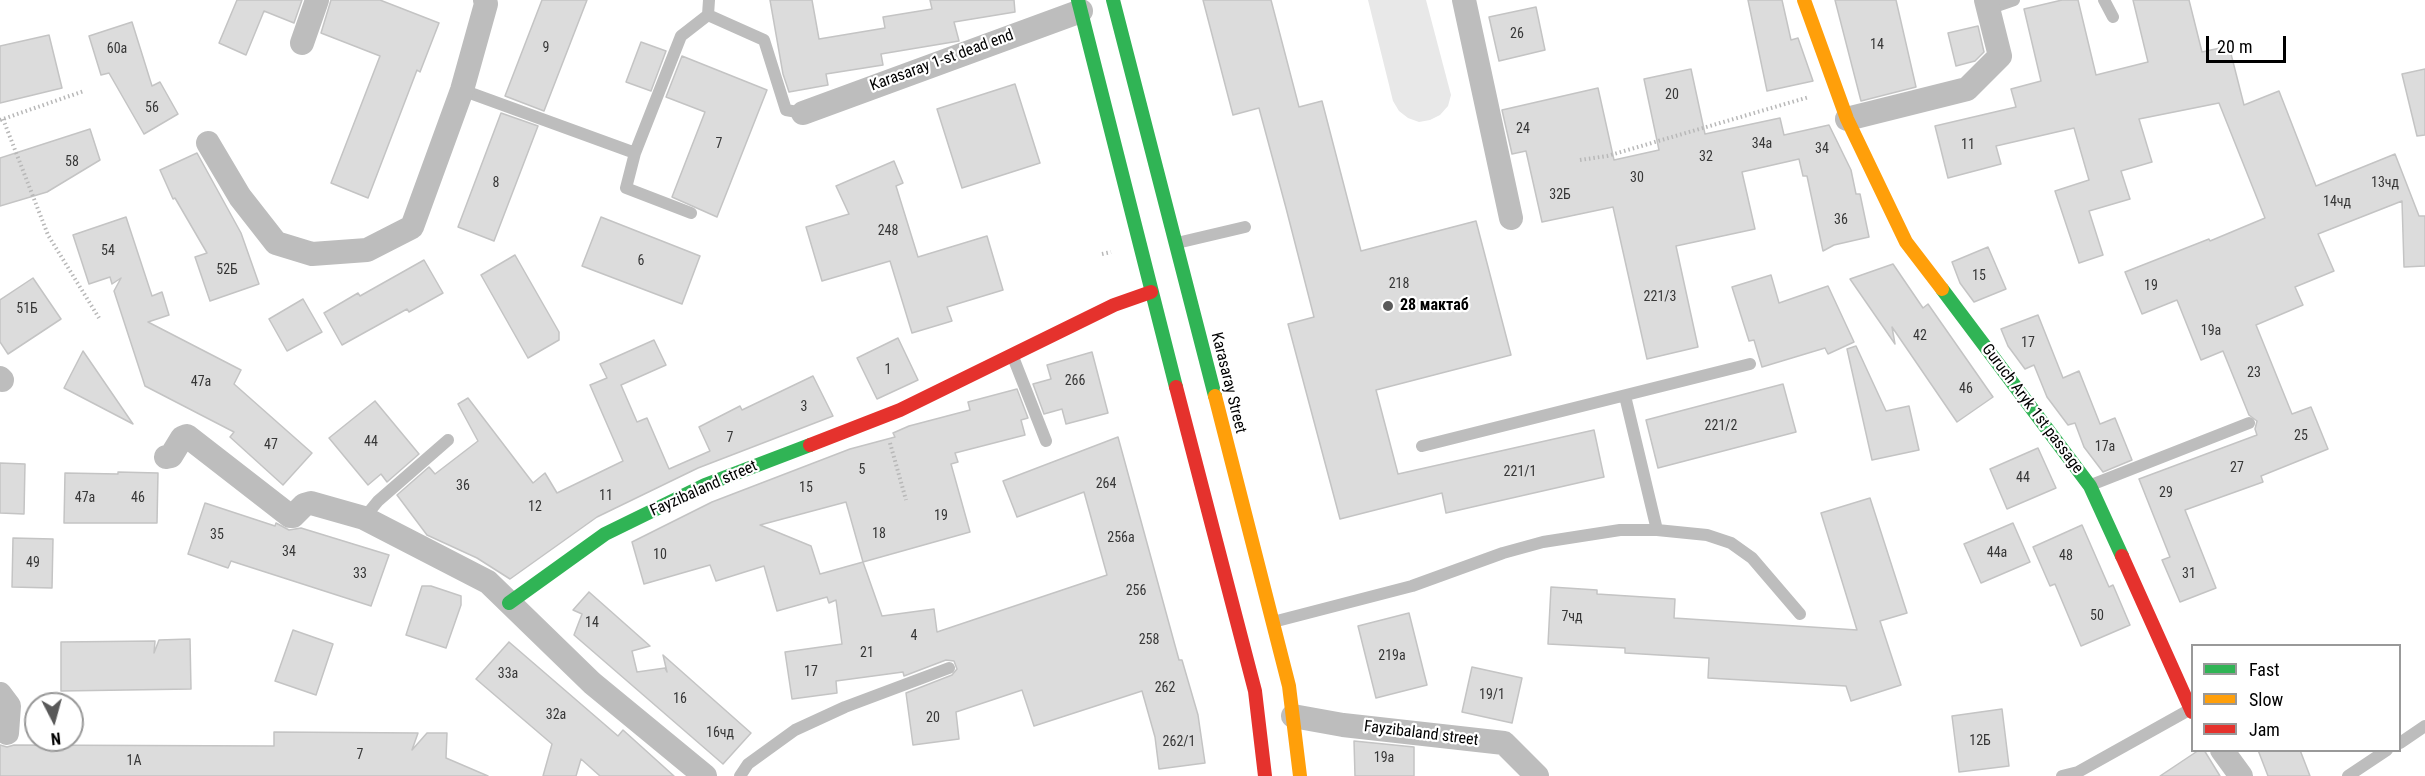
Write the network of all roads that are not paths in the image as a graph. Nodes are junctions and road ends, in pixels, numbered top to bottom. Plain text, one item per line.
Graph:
1 (318, 0) edge
2 (485, 0) edge
3 (709, 0) edge
4 (1113, 0) edge
5 (1464, 0) edge
6 (1804, 0) edge
7 (2014, 0) edge
8 (2104, 0) edge
9 (1987, 4) edge
10 (1080, 6) edge
11 (708, 15) junction
12 (2113, 17) dead end
13 (302, 43) dead end
14 (462, 90) junction
15 (803, 112) joint
16 (1847, 119) junction
17 (208, 142) dead end
18 (635, 153) junction
19 (690, 213) dead end
20 (1511, 218) dead end
21 (1245, 227) dead end
22 (1176, 244) junction
23 (1150, 292) junction
24 (1012, 356) junction
25 (1750, 364) dead end
26 (1625, 396) junction
27 (2249, 423) dead end
28 (448, 440) dead end
29 (1046, 441) dead end
30 (1422, 446) dead end
31 (166, 457) dead end
32 (2090, 486) junction
33 (364, 518) junction
34 (1658, 530) junction
35 (509, 603) junction
36 (1800, 614) dead end
37 (1273, 622) junction
38 (949, 668) dead end
39 (0, 694) edge
40 (2191, 709) edge
41 (2191, 712) edge
42 (1293, 716) junction
43 (2425, 726) edge
44 (7, 733) dead end
45 (2401, 742) edge
46 (2223, 752) edge
47 (2384, 752) edge
48 (705, 776) edge
49 (740, 776) edge
50 (1265, 776) edge
51 (1300, 776) edge
52 (1537, 776) edge
53 (2062, 776) edge
54 (2241, 776) edge
55 (2348, 776) edge

1 - 13 street
2 - 14 street
3 - 11 lane
4 - 22 main road, Karasaray Street
5 - 20 street
6 - 16 main road, Guruch Aryk 1st passage
7 - 9 lane
8 - 12 lane
9 - 16 street
10 - 15 street, Karasaray 1-st dead end
10 - 23 main road
11 - 15 lane
11 - 18 lane
14 - 17 street
14 - 18 lane
16 - 32 main road, Guruch Aryk 1st passage
18 - 19 lane
21 - 22 lane
22 - 37 main road, Karasaray Street
23 - 24 main road, Fayzibaland street
23 - 50 main road
24 - 29 lane
24 - 35 main road, Fayzibaland street
25 - 26 lane
26 - 30 lane
26 - 34 lane
27 - 32 lane
28 - 33 lane
31 - 33 street
32 - 40 main road, Guruch Aryk 1st passage
33 - 35 street
34 - 36 lane
34 - 37 lane
35 - 48 street
37 - 42 main road, Karasaray Street
38 - 49 lane
39 - 44 street
41 - 53 lane
42 - 51 main road, Karasaray Street
42 - 52 street, Fayzibaland street
43 - 45 lane
46 - 54 street
47 - 55 lane

